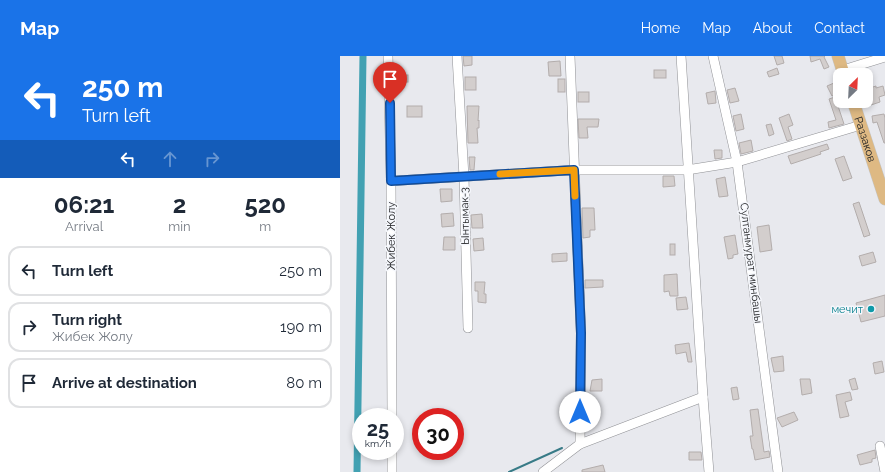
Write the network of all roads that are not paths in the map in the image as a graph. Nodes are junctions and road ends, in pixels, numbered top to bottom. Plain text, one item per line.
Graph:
1 (388, 56) edge
2 (457, 56) edge
3 (570, 56) edge
4 (681, 56) edge
5 (713, 56) edge
6 (838, 56) edge
7 (885, 57) edge
8 (842, 68) edge
9 (857, 68) edge
10 (855, 108) edge
11 (861, 125) junction
12 (737, 162) junction
13 (574, 170) junction
14 (687, 170) junction
15 (464, 176) junction
16 (391, 181) junction
17 (885, 200) edge
18 (468, 328) dead end
19 (703, 397) junction
20 (392, 408) edge
21 (580, 444) junction
22 (880, 446) dead end
23 (392, 460) edge
24 (392, 472) edge
25 (543, 472) edge
26 (709, 472) edge
27 (778, 472) edge
28 (885, 472) edge

1 - 16 street, Жибек Жолу
2 - 15 street, Ынтымак-3
3 - 13 street
4 - 14 street
5 - 12 street, Султанмурат минбашы
6 - 8 main road
7 - 9 street
10 - 11 main road, Раззаков
11 - 12 street
11 - 17 main road, Раззаков
12 - 14 street
12 - 27 street, Султанмурат минбашы
13 - 14 street
13 - 15 street
13 - 21 street
14 - 19 street
15 - 16 street
15 - 18 street, Ынтымак-3
16 - 20 street, Жибек Жолу
19 - 21 street
19 - 26 street
21 - 25 street
22 - 28 street
23 - 24 street

